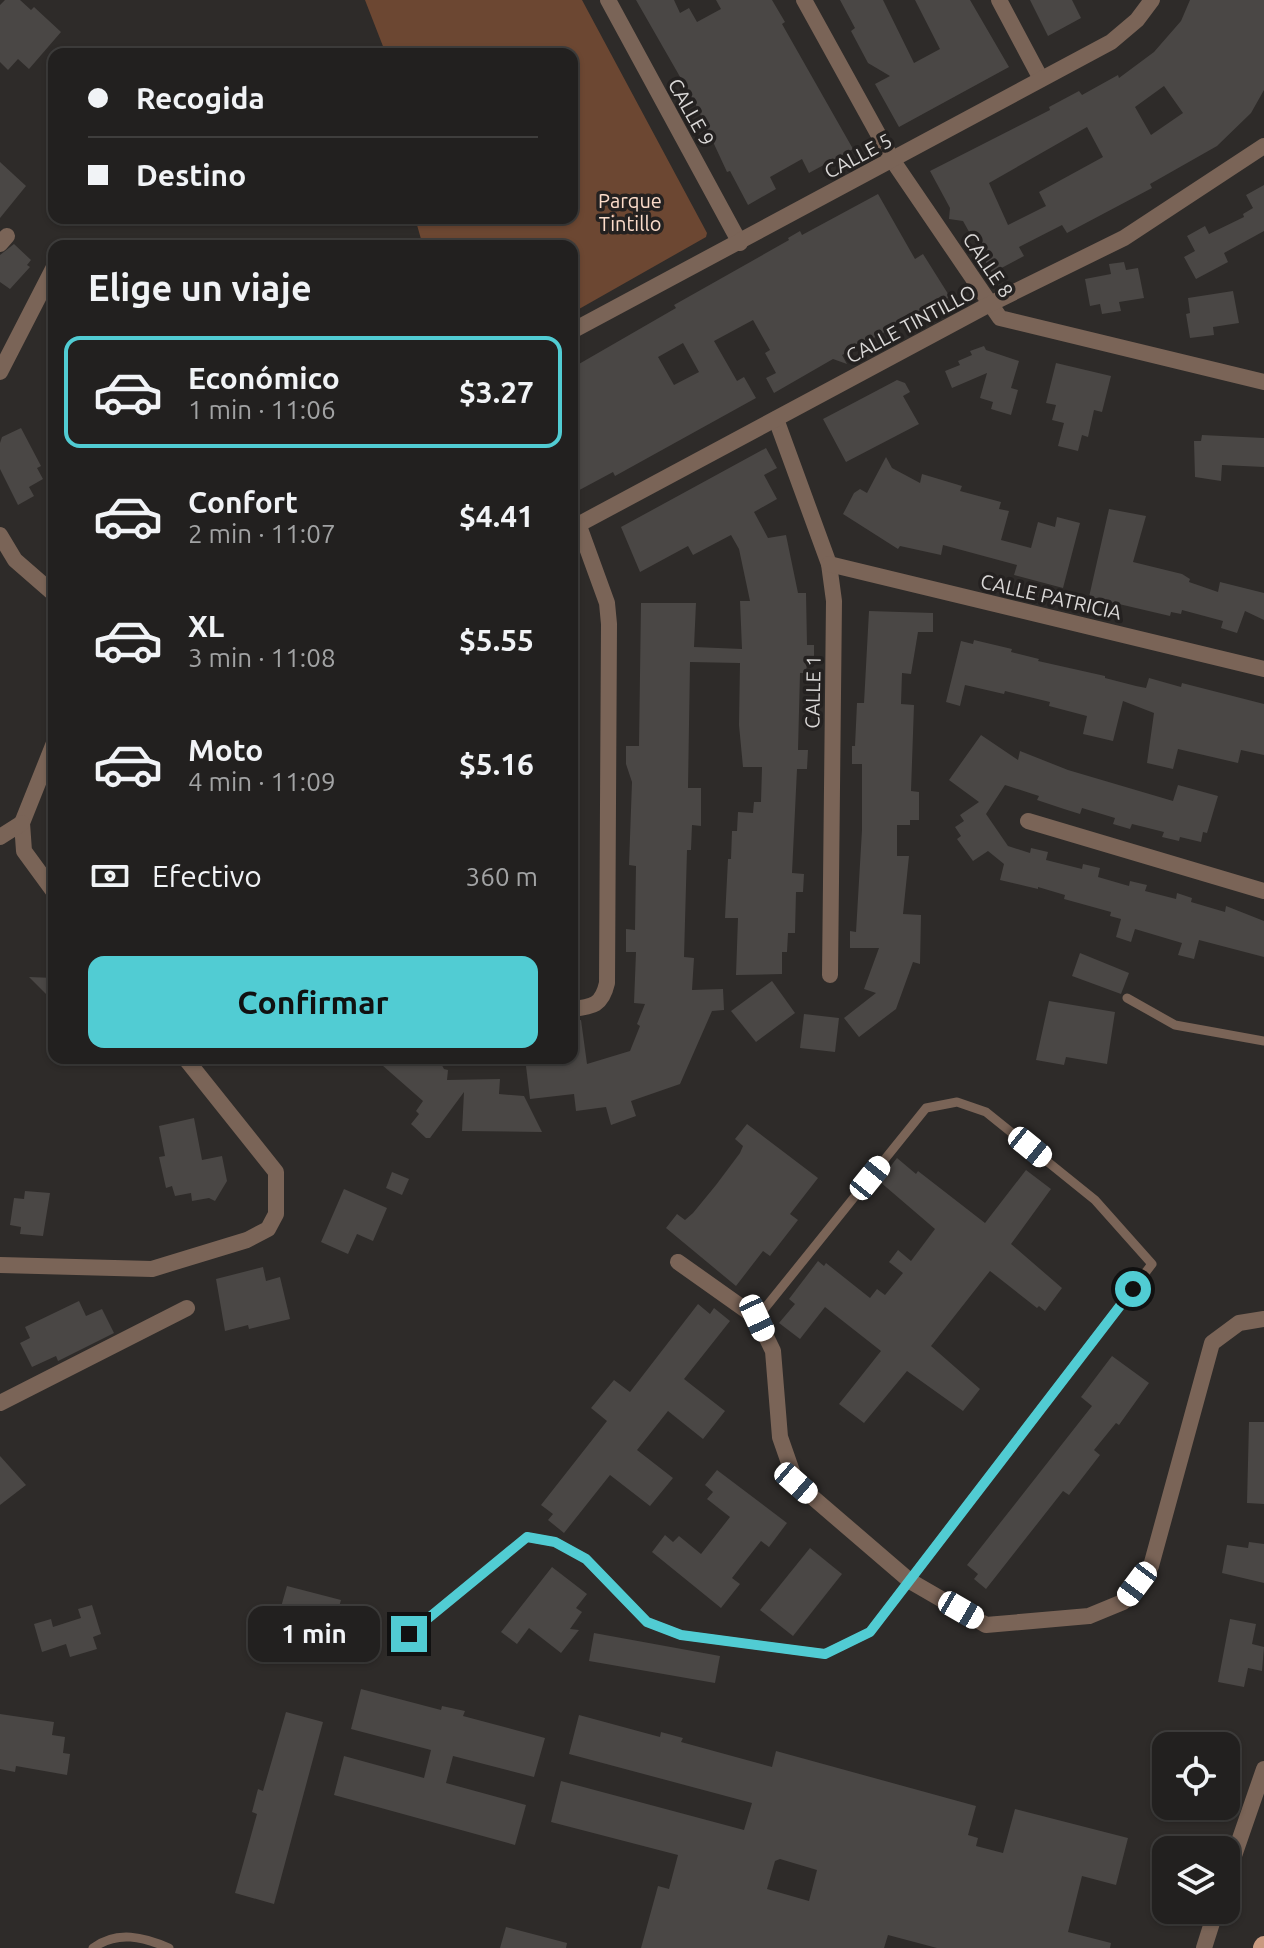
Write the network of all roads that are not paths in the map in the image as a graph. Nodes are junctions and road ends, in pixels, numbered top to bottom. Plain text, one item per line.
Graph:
1 (608, 0) edge
2 (804, 0) edge
3 (999, 0) edge
4 (1152, 0) edge
5 (1041, 79) junction
6 (1264, 146) edge
7 (893, 161) junction
8 (740, 243) junction
9 (48, 279) edge
10 (990, 304) junction
11 (578, 328) edge
12 (0, 372) edge
13 (1264, 382) edge
14 (776, 419) junction
15 (578, 525) edge
16 (578, 534) edge
17 (0, 535) edge
18 (829, 564) junction
19 (48, 589) edge
20 (1264, 669) edge
21 (48, 758) edge
22 (1028, 821) dead end
23 (22, 823) junction
24 (0, 837) edge
25 (48, 884) edge
26 (1264, 891) edge
27 (830, 975) dead end
28 (1127, 998) dead end
29 (578, 1008) edge
30 (1264, 1041) edge
31 (190, 1064) edge
32 (678, 1262) dead end
33 (0, 1265) edge
34 (187, 1308) dead end
35 (757, 1318) junction
36 (1264, 1319) edge
37 (0, 1403) edge
38 (910, 1581) junction
39 (409, 1634) dead end
40 (1264, 1769) edge
41 (1240, 1838) edge
42 (1212, 1924) edge
43 (93, 1948) edge
44 (169, 1948) edge
45 (1204, 1948) edge

1 - 8 street, CALLE 9
2 - 7 street, CALLE 8
3 - 5 street
4 - 5 street, CALLE 5
5 - 7 street, CALLE 5
6 - 10 street, CALLE TINTILLO
7 - 8 street, CALLE 5
7 - 10 street, CALLE 8
8 - 11 street, CALLE 5
9 - 12 street
10 - 13 street, CALLE 8
10 - 14 street, CALLE TINTILLO
14 - 15 street, CALLE TINTILLO
14 - 18 street, CALLE 1
16 - 29 street
17 - 19 street
18 - 20 street, CALLE PATRICIA
18 - 27 street, CALLE 1
21 - 23 street
22 - 26 street
23 - 24 street
23 - 25 street
28 - 30 lane
31 - 33 street
32 - 35 street
34 - 37 street
35 - 38 street
35 - 38 lane
36 - 38 street
38 - 39 lane
40 - 41 street
42 - 45 street
43 - 44 lane

